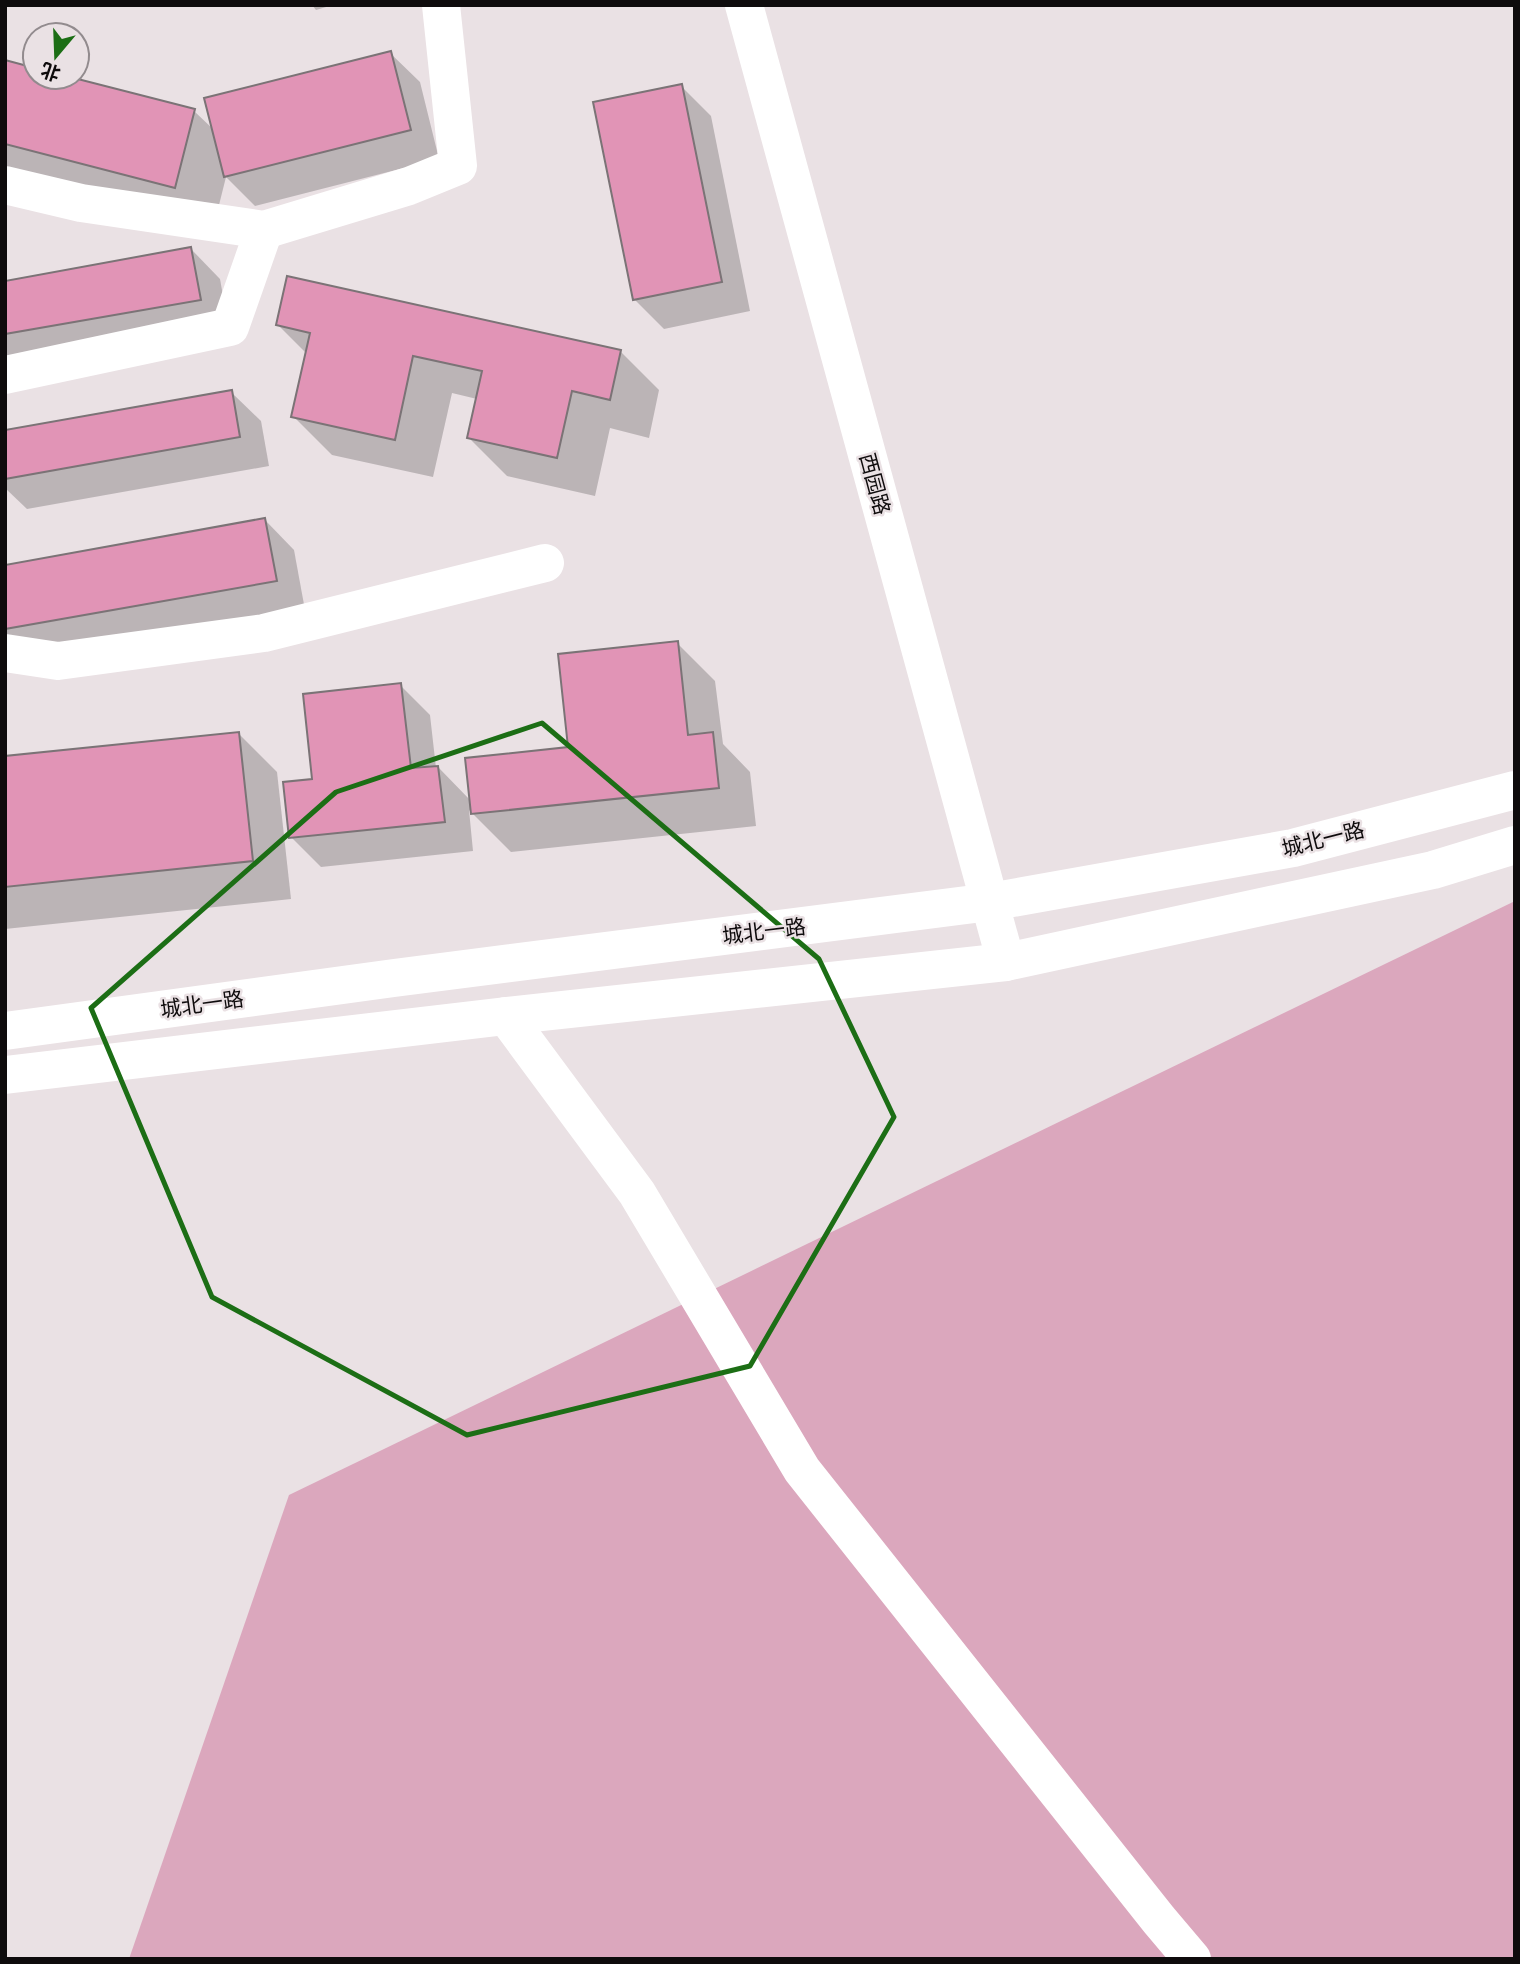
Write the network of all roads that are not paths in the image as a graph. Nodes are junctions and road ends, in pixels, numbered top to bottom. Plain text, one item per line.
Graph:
1 (744, 5) edge
2 (444, 6) edge
3 (5, 186) edge
4 (264, 230) junction
5 (5, 375) edge
6 (545, 563) dead end
7 (5, 653) edge
8 (1515, 790) edge
9 (1515, 845) edge
10 (990, 902) junction
11 (1006, 962) junction
12 (506, 1016) junction
13 (5, 1031) edge
14 (5, 1075) edge
15 (1192, 1959) edge

1 - 10 street, 西园路
2 - 4 street
3 - 4 street
4 - 5 street
6 - 7 street
8 - 10 street, 城北一路
9 - 11 street
10 - 11 street, 西园路
10 - 13 street, 城北一路
11 - 12 street
12 - 14 street
12 - 15 street

